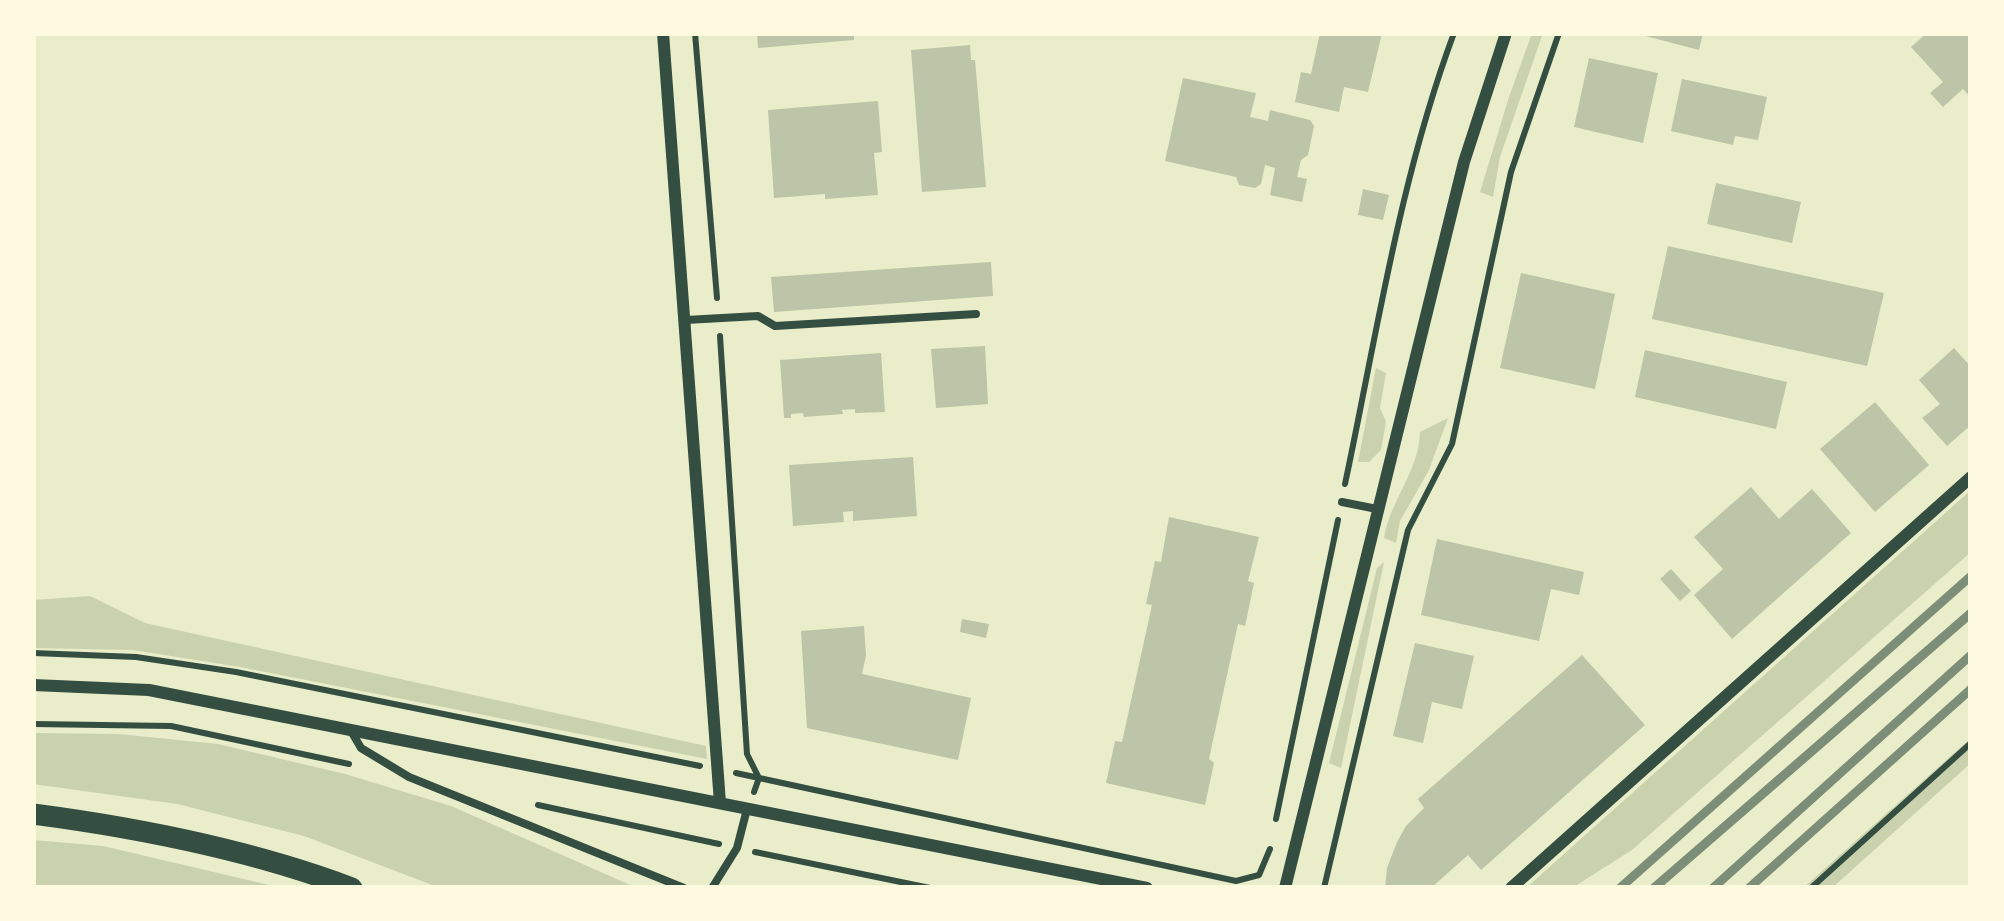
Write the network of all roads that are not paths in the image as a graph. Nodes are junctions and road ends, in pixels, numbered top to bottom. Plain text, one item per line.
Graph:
1 (663, 33) edge
2 (1506, 33) edge
3 (976, 314) dead end
4 (686, 320) junction
5 (1971, 477) edge
6 (1342, 502) road end
7 (1378, 510) junction
8 (33, 685) edge
9 (350, 730) junction
10 (720, 803) junction
11 (747, 809) junction
12 (33, 814) edge
13 (352, 888) edge
14 (684, 888) edge
15 (712, 888) edge
16 (1147, 888) edge
17 (1285, 888) edge
18 (1511, 888) edge

1 - 4 street
2 - 7 street
3 - 4 lane
4 - 10 street
5 - 18 street
6 - 7 lane
7 - 17 street
8 - 9 street
9 - 10 street
9 - 14 lane
10 - 11 street
11 - 15 lane
11 - 16 street
12 - 13 main road

